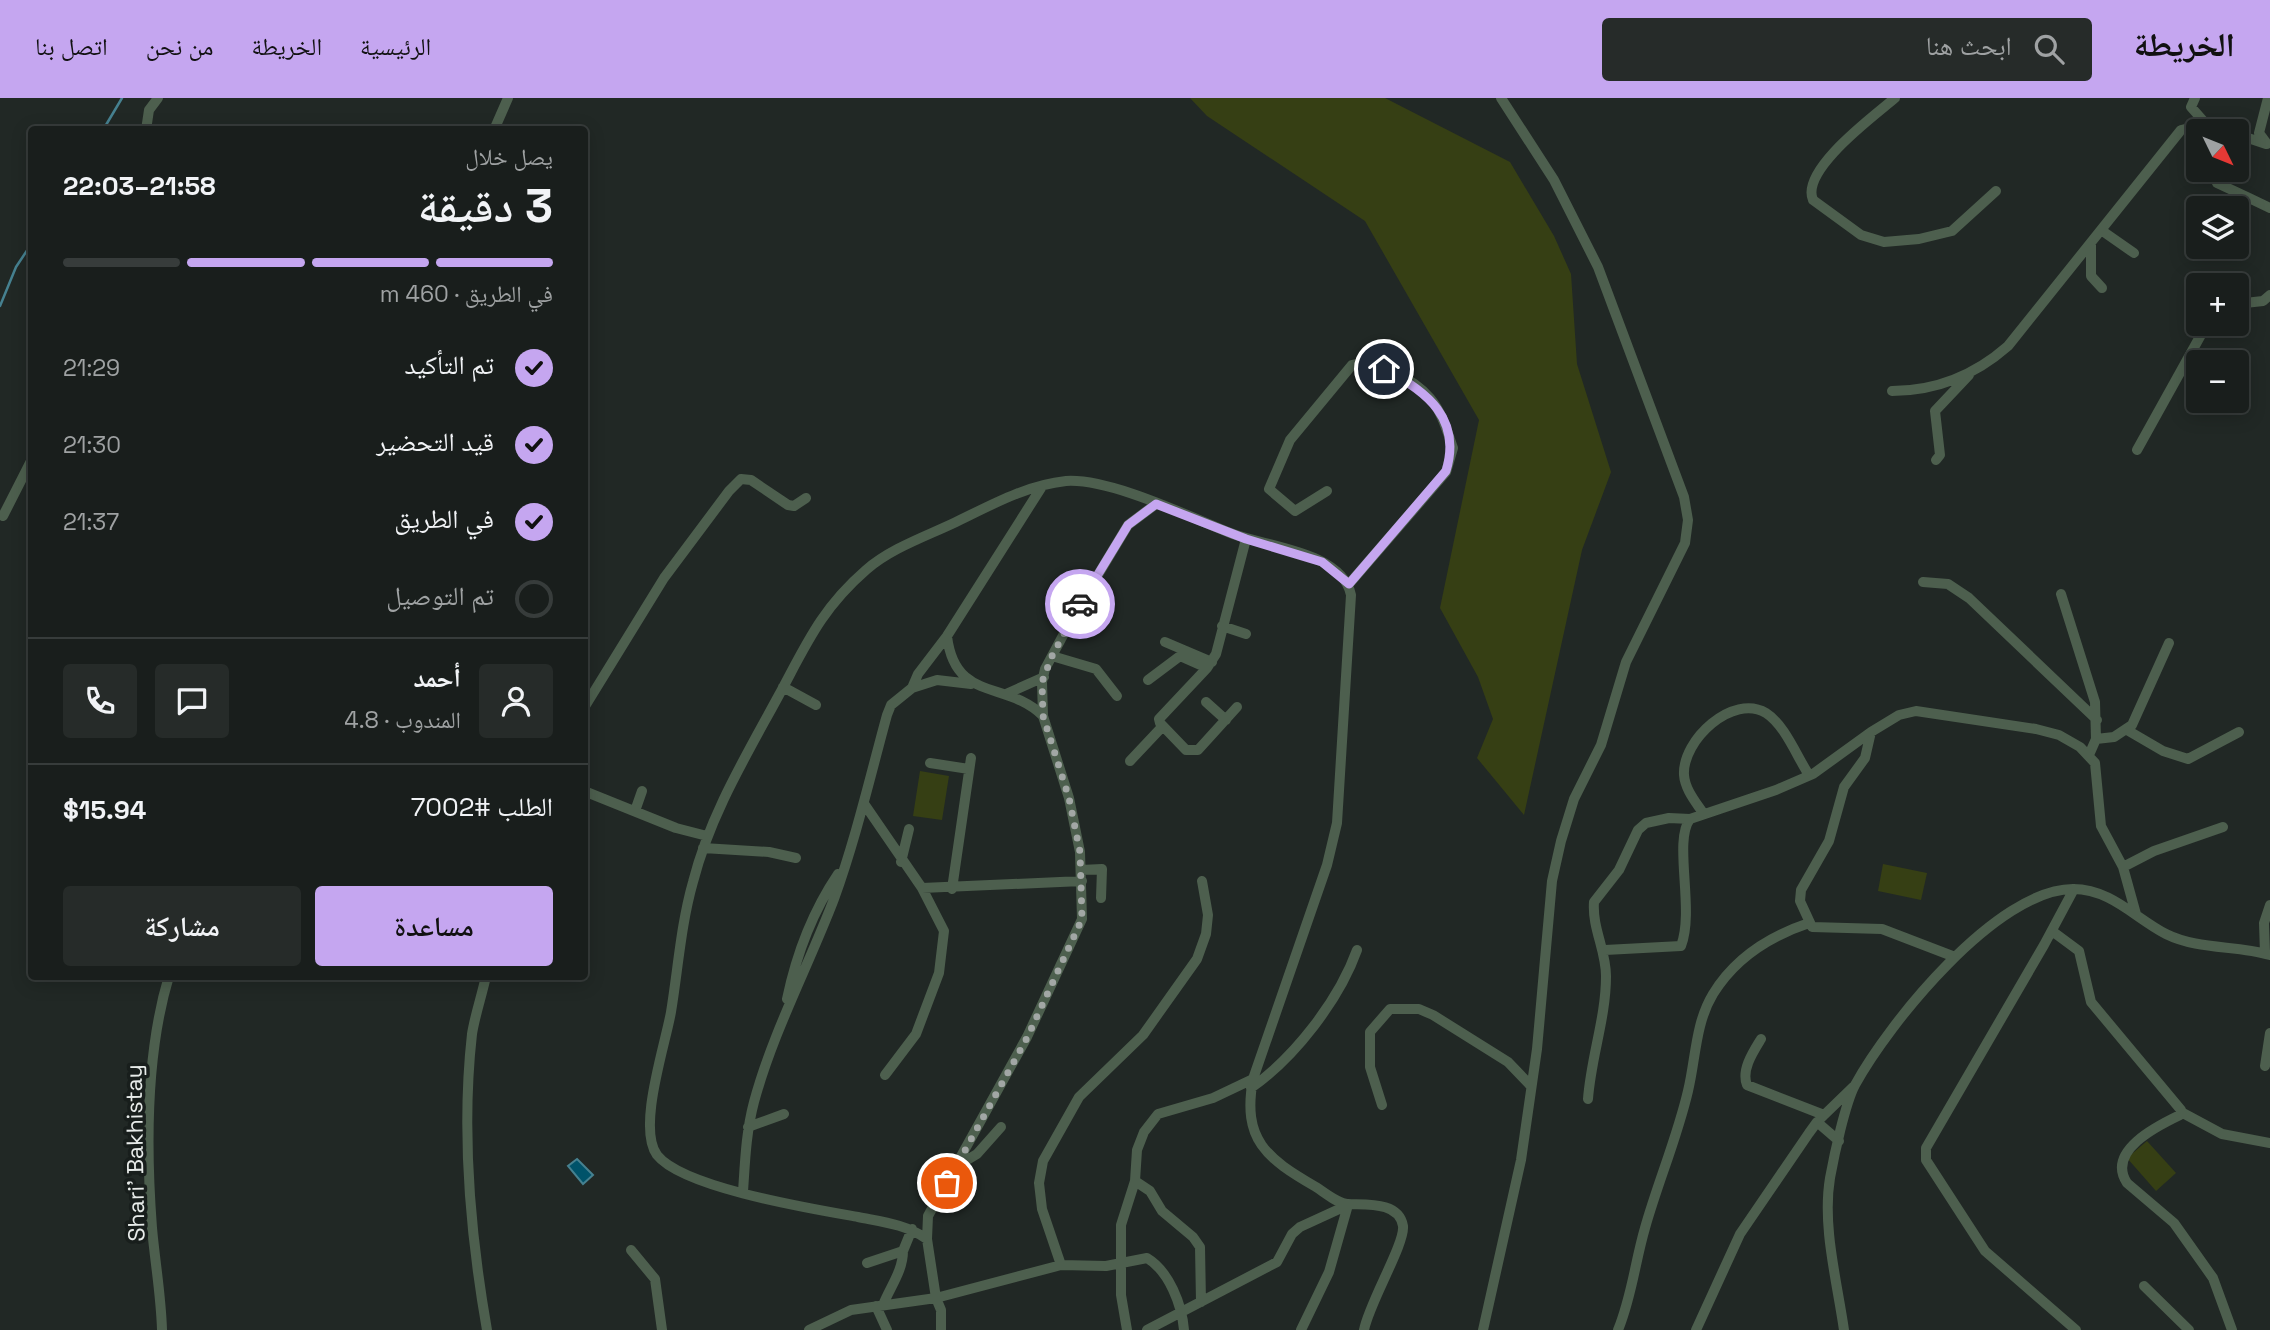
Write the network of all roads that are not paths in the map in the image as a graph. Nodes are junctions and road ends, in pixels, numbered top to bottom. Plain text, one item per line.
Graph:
1 (158, 98) edge
2 (508, 98) edge
3 (1501, 98) edge
4 (1895, 98) edge
5 (2268, 98) edge
6 (2193, 102) edge
7 (2203, 119) edge
8 (147, 126) edge
9 (496, 126) edge
10 (2186, 129) edge
11 (2181, 130) junction
12 (2249, 138) edge
13 (2269, 145) edge
14 (2217, 183) dead end
15 (1996, 191) dead end
16 (2245, 196) edge
17 (2249, 198) edge
18 (2270, 208) edge
19 (2101, 230) junction
20 (2091, 243) junction
21 (2134, 253) dead end
22 (2102, 288) dead end
23 (2270, 295) edge
24 (2249, 302) edge
25 (2200, 336) edge
26 (1974, 370) junction
27 (1892, 391) dead end
28 (2137, 450) dead end
29 (1936, 460) dead end
30 (28, 467) edge
31 (1041, 488) junction
32 (1327, 491) dead end
33 (806, 498) dead end
34 (1156, 504) junction
35 (3, 516) dead end
36 (1246, 539) junction
37 (1923, 582) dead end
38 (1349, 584) junction
39 (2061, 594) dead end
40 (1222, 626) junction
41 (1246, 634) dead end
42 (947, 636) junction
43 (1165, 642) dead end
44 (2169, 643) dead end
45 (1052, 656) junction
46 (1210, 665) junction
47 (1044, 677) junction
48 (1148, 680) dead end
49 (971, 684) junction
50 (783, 687) junction
51 (912, 688) junction
52 (1006, 694) junction
53 (1117, 696) dead end
54 (588, 702) edge
55 (1206, 702) dead end
56 (817, 705) dead end
57 (1237, 707) dead end
58 (1043, 716) junction
59 (1226, 720) junction
60 (2097, 720) junction
61 (1162, 727) junction
62 (2127, 730) junction
63 (1871, 732) junction
64 (2239, 732) dead end
65 (2096, 738) junction
66 (2089, 755) junction
67 (1130, 761) dead end
68 (930, 763) dead end
69 (1809, 775) junction
70 (642, 791) dead end
71 (588, 793) edge
72 (865, 805) junction
73 (635, 810) junction
74 (1703, 813) junction
75 (1690, 819) junction
76 (2223, 827) dead end
77 (909, 829) dead end
78 (707, 836) junction
79 (704, 848) junction
80 (796, 858) dead end
81 (901, 862) junction
82 (2123, 867) junction
83 (1082, 876) junction
84 (1202, 881) dead end
85 (922, 888) junction
86 (953, 889) junction
87 (2074, 889) junction
88 (1101, 898) dead end
89 (2270, 905) edge
90 (2136, 914) junction
91 (1809, 923) junction
92 (2052, 932) junction
93 (1357, 950) dead end
94 (1605, 950) junction
95 (2267, 954) edge
96 (1955, 957) junction
97 (168, 980) edge
98 (485, 980) edge
99 (2270, 1033) edge
100 (1761, 1039) dead end
101 (2265, 1066) dead end
102 (884, 1075) dead end
103 (1252, 1084) junction
104 (1531, 1086) junction
105 (1854, 1087) junction
106 (1588, 1099) dead end
107 (1381, 1105) dead end
108 (2181, 1112) junction
109 (784, 1114) dead end
110 (1820, 1119) junction
111 (748, 1127) junction
112 (1001, 1127) dead end
113 (1839, 1141) junction
114 (2270, 1143) edge
115 (956, 1167) junction
116 (1135, 1181) junction
117 (743, 1192) junction
118 (1348, 1205) junction
119 (912, 1229) junction
120 (927, 1239) junction
121 (631, 1250) dead end
122 (902, 1251) junction
123 (1123, 1262) junction
124 (867, 1263) dead end
125 (1061, 1265) junction
126 (2144, 1286) dead end
127 (936, 1297) junction
128 (1201, 1302) junction
129 (879, 1306) junction
130 (1181, 1312) junction
131 (162, 1330) edge
132 (487, 1330) edge
133 (662, 1330) edge
134 (809, 1330) edge
135 (887, 1330) edge
136 (941, 1330) edge
137 (1127, 1330) edge
138 (1147, 1330) edge
139 (1184, 1330) edge
140 (1301, 1330) edge
141 (1364, 1330) edge
142 (1483, 1330) edge
143 (1618, 1330) edge
144 (1696, 1330) edge
145 (1844, 1330) edge
146 (2076, 1330) edge
147 (2189, 1330) edge
148 (2232, 1330) edge

1 - 8 street
2 - 9 street
3 - 104 street
4 - 15 street
5 - 13 street
6 - 7 street
6 - 11 street
10 - 11 street
11 - 19 street
12 - 13 street
14 - 16 street
17 - 18 street
19 - 20 street
19 - 21 street
20 - 22 street
20 - 26 street
23 - 24 street
25 - 28 street
26 - 27 street
26 - 29 street
30 - 35 street
31 - 34 street
31 - 42 street
31 - 50 street
32 - 38 street
33 - 54 street
34 - 36 street
34 - 45 street
36 - 38 street
36 - 40 street
37 - 60 street
38 - 103 street
39 - 60 street
40 - 41 street
40 - 46 street
42 - 49 street
42 - 51 street
43 - 46 street
44 - 62 street
45 - 47 street
45 - 53 street
46 - 48 street
46 - 61 street
47 - 52 street
47 - 58 street
49 - 51 street
49 - 52 street
50 - 56 street
50 - 78 street
51 - 72 street
52 - 58 street
55 - 59 street
57 - 59 street
58 - 83 street
59 - 61 street
60 - 65 street
61 - 67 street
62 - 64 street
62 - 65 street
63 - 66 street
63 - 69 street
63 - 91 street
65 - 66 street
66 - 82 street
68 - 86 street
69 - 74 street
69 - 74 street
70 - 73 street
71 - 73 street
72 - 81 street
72 - 111 street
73 - 78 street
74 - 75 street
75 - 94 street
75 - 94 street
76 - 82 street
77 - 81 street
78 - 79 street
79 - 80 street
79 - 117 street
81 - 85 street
82 - 90 street
83 - 86 street
83 - 88 street
83 - 115 street
84 - 125 street
85 - 86 street
85 - 102 street
87 - 90 street
87 - 92 street
87 - 96 street
89 - 95 street
90 - 95 street
91 - 96 street
91 - 143 street
92 - 108 street
92 - 146 street
93 - 103 street
94 - 106 street
96 - 105 street
97 - 131 street, Shari' Bakhistay
98 - 132 street
99 - 101 street
100 - 110 street
103 - 116 street
103 - 118 street
104 - 107 street
104 - 142 street
105 - 110 street
105 - 113 street
108 - 114 street
108 - 148 street
109 - 111 street
110 - 113 street
110 - 144 street
111 - 117 street
112 - 115 street
113 - 145 street
115 - 120 street
116 - 123 street
116 - 128 street
117 - 119 street
118 - 128 street
118 - 140 street
118 - 141 street
119 - 120 street
119 - 122 street
120 - 127 street
121 - 133 street
122 - 124 street
122 - 129 street
123 - 125 street
123 - 130 street
123 - 137 street
125 - 127 street
126 - 147 street
127 - 129 street
127 - 136 street
128 - 130 street
129 - 134 street
129 - 135 street
130 - 138 street
130 - 139 street

